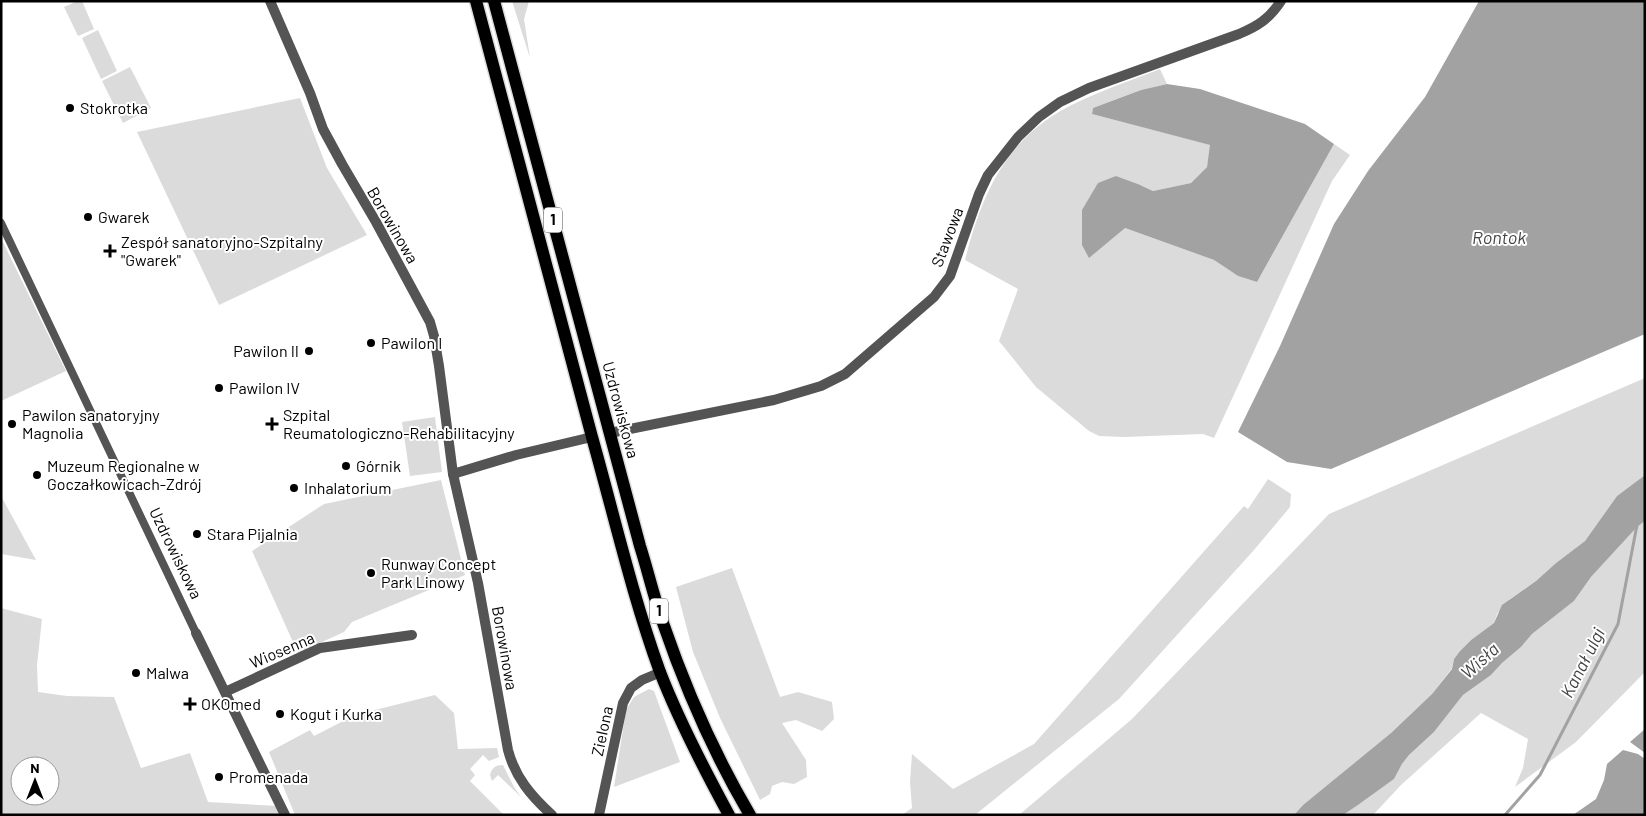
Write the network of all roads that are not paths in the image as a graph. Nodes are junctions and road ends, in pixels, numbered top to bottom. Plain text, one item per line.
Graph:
1 (270, 1) edge
2 (476, 1) edge
3 (494, 1) edge
4 (1281, 1) edge
5 (1, 223) edge
6 (586, 414) junction
7 (610, 433) junction
8 (592, 437) junction
9 (453, 474) junction
10 (196, 633) joint
11 (412, 635) dead end
12 (660, 672) junction
13 (225, 692) junction
14 (285, 815) edge
15 (552, 815) edge
16 (599, 815) edge
17 (729, 815) edge
18 (750, 815) edge

1 - 9 street, Borowinowa
2 - 6 main road, 1
3 - 7 main road, Uzdrowiskowa / 1
4 - 7 street, Stawowa
5 - 10 street, Uzdrowiskowa
6 - 7 main road
6 - 8 main road, 1
7 - 18 main road, Uzdrowiskowa / 1
8 - 9 street
8 - 12 main road, 1
9 - 15 street, Borowinowa
10 - 13 street, Uzdrowiskowa
11 - 13 street, Wiosenna
12 - 16 street, Zielona
12 - 17 main road, 1
13 - 14 street, Uzdrowiskowa

